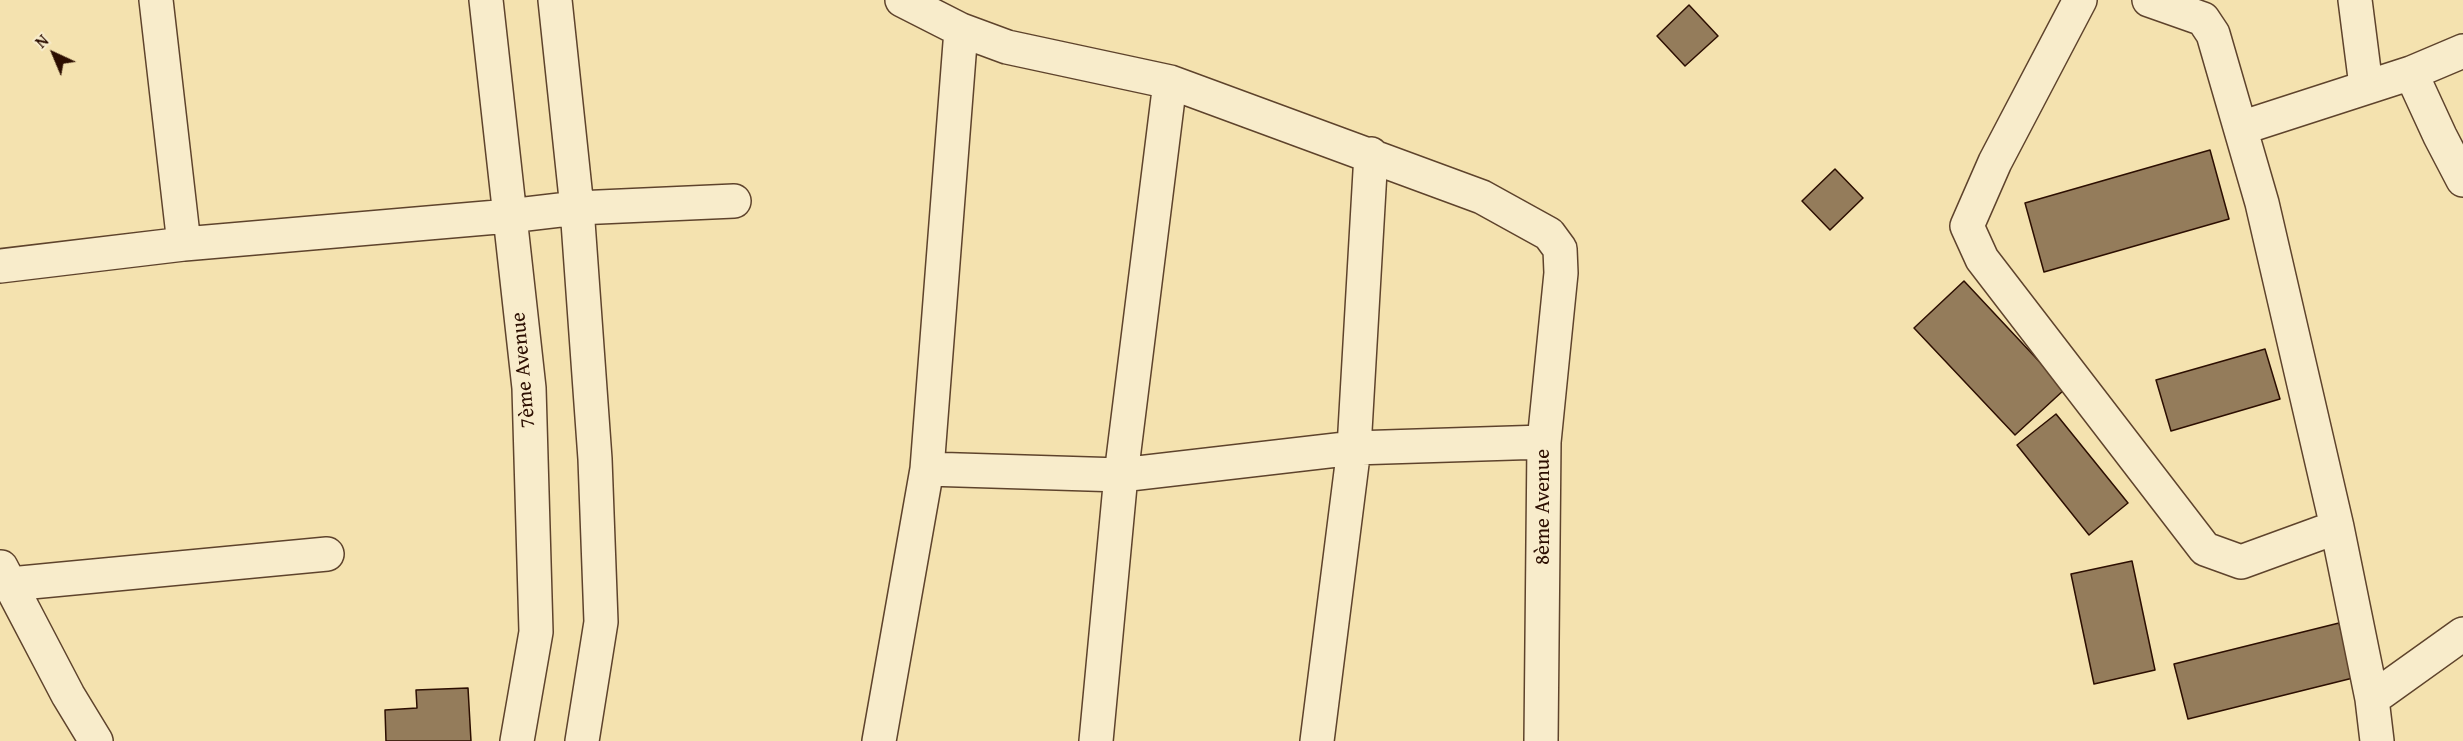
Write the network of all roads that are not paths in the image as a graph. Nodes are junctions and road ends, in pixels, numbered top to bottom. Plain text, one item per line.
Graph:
1 (156, 0) edge
2 (486, 0) edge
3 (555, 0) edge
4 (902, 0) edge
5 (2080, 0) edge
6 (2149, 0) edge
7 (2355, 0) edge
8 (962, 30) junction
9 (2463, 51) edge
10 (2411, 73) junction
11 (1170, 82) junction
12 (2366, 86) junction
13 (2241, 128) junction
14 (1371, 154) junction
15 (2463, 180) edge
16 (734, 201) dead end
17 (577, 208) junction
18 (509, 216) junction
19 (184, 244) junction
20 (0, 266) edge
21 (1544, 442) junction
22 (1354, 447) junction
23 (927, 469) junction
24 (1121, 475) junction
25 (2337, 527) junction
26 (327, 554) dead end
27 (5, 575) edge
28 (2463, 634) edge
29 (2372, 699) junction
30 (96, 741) edge
31 (517, 741) edge
32 (582, 741) edge
33 (879, 741) edge
34 (1096, 741) edge
35 (1317, 741) edge
36 (1541, 741) edge
37 (2377, 741) edge

1 - 19 street
2 - 18 street, 7ème Avenue
3 - 17 street
4 - 8 street, 8ème Avenue
5 - 25 street
6 - 13 street
7 - 12 street
8 - 11 street, 8ème Avenue
8 - 23 street
9 - 10 street
10 - 12 street
10 - 15 street
11 - 14 street, 8ème Avenue
11 - 24 street
12 - 13 street
13 - 25 street
14 - 21 street, 8ème Avenue
14 - 22 street
16 - 17 street
17 - 18 street
17 - 32 street
18 - 19 street
18 - 31 street, 7ème Avenue
19 - 20 street
21 - 22 street
21 - 36 street, 8ème Avenue
22 - 24 street
22 - 35 street
23 - 24 street
23 - 33 street
24 - 34 street
25 - 29 street
26 - 27 street
27 - 30 street
28 - 29 street
29 - 37 street

